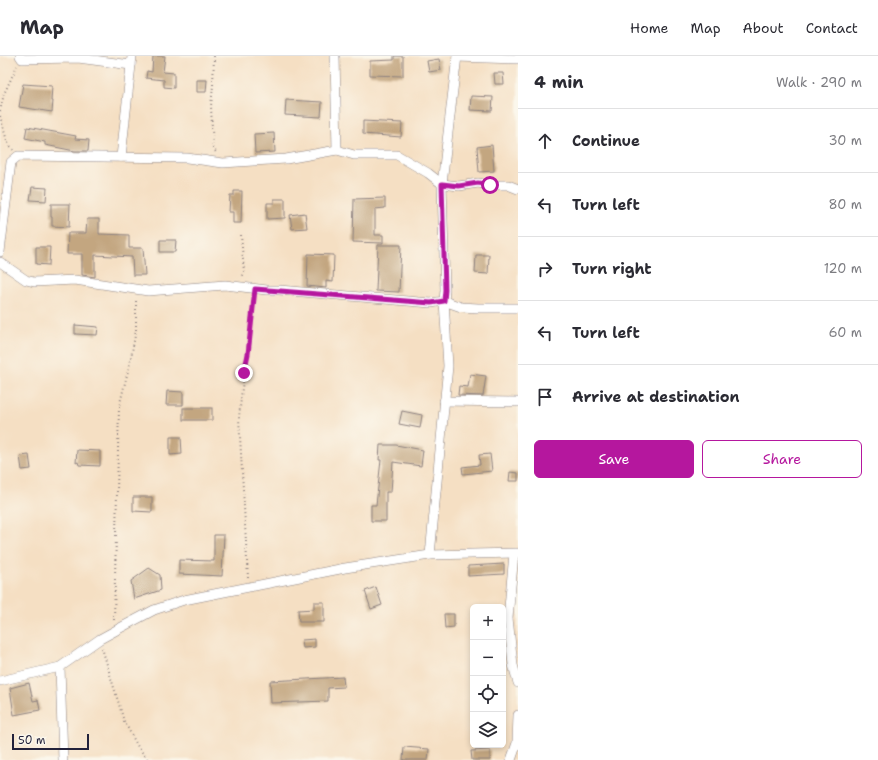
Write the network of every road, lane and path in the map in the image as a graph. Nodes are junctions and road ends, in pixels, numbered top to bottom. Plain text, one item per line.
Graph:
1 (214, 56) edge
2 (335, 56) edge
3 (456, 57) edge
4 (21, 58) edge
5 (518, 59) edge
6 (131, 61) edge
7 (0, 111) edge
8 (0, 116) edge
9 (337, 150) junction
10 (18, 156) junction
11 (121, 157) junction
12 (223, 163) junction
13 (442, 184) junction
14 (518, 189) edge
15 (241, 235) dead end
16 (0, 252) edge
17 (0, 262) edge
18 (239, 287) junction
19 (136, 289) junction
20 (255, 289) junction
21 (444, 301) junction
22 (518, 308) edge
23 (444, 401) junction
24 (518, 402) edge
25 (516, 554) edge
26 (430, 555) junction
27 (249, 587) junction
28 (113, 632) junction
29 (100, 639) junction
30 (516, 666) edge
31 (60, 667) junction
32 (0, 681) edge
33 (518, 683) edge
34 (518, 715) edge
35 (63, 760) edge
36 (148, 760) edge
37 (511, 760) edge

1 - 12 path
2 - 9 street
3 - 5 street
3 - 13 street
4 - 6 street
4 - 7 path
6 - 11 street
8 - 10 path
9 - 12 street
9 - 13 street
10 - 11 street
10 - 16 street
11 - 12 street
13 - 14 street
13 - 21 street
15 - 18 path
17 - 19 street
18 - 19 street
18 - 20 street
19 - 28 path
20 - 21 street
20 - 27 path
21 - 22 street
21 - 23 street
23 - 24 street
23 - 26 street
25 - 26 street
25 - 30 street
26 - 27 street
27 - 28 street
28 - 29 street
29 - 31 street
29 - 36 path
30 - 33 street
31 - 32 street
31 - 35 street
34 - 37 street

